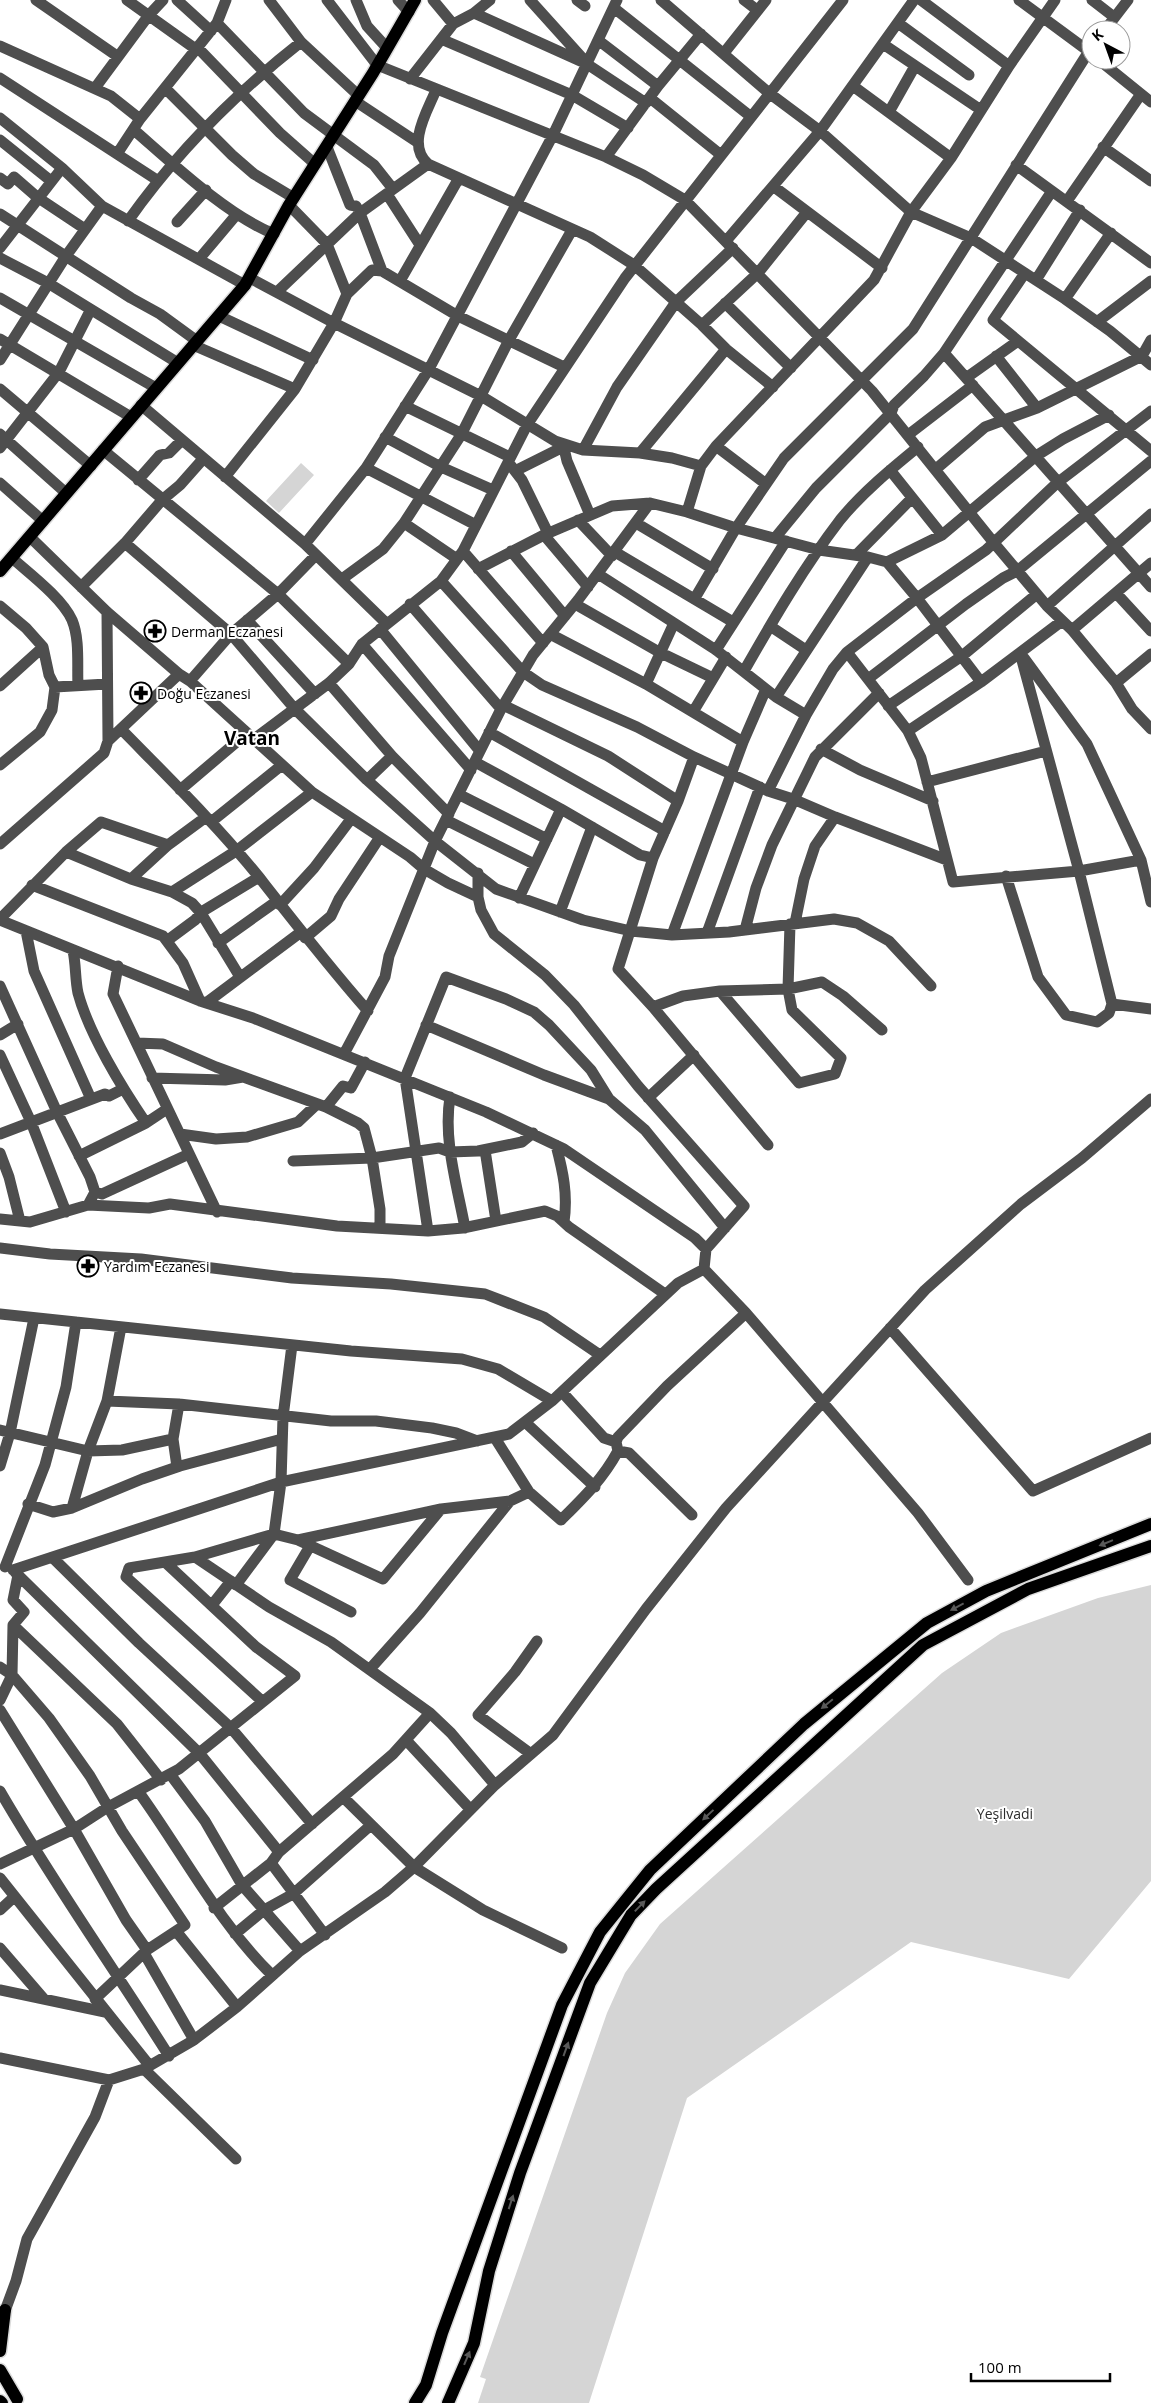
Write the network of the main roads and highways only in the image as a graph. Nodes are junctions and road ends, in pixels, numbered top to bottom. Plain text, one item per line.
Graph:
1 (416, 0) edge
2 (0, 570) edge
3 (1151, 1524) edge
4 (1151, 1546) edge
5 (2, 2313) edge
6 (0, 2351) edge
7 (0, 2370) edge
8 (0, 2385) edge
9 (19, 2401) edge
10 (415, 2403) edge
11 (448, 2403) edge

1 - 2 main road
3 -> 10 main road
11 -> 4 main road
5 - 6 main road
7 - 9 main road
8 - 9 main road

